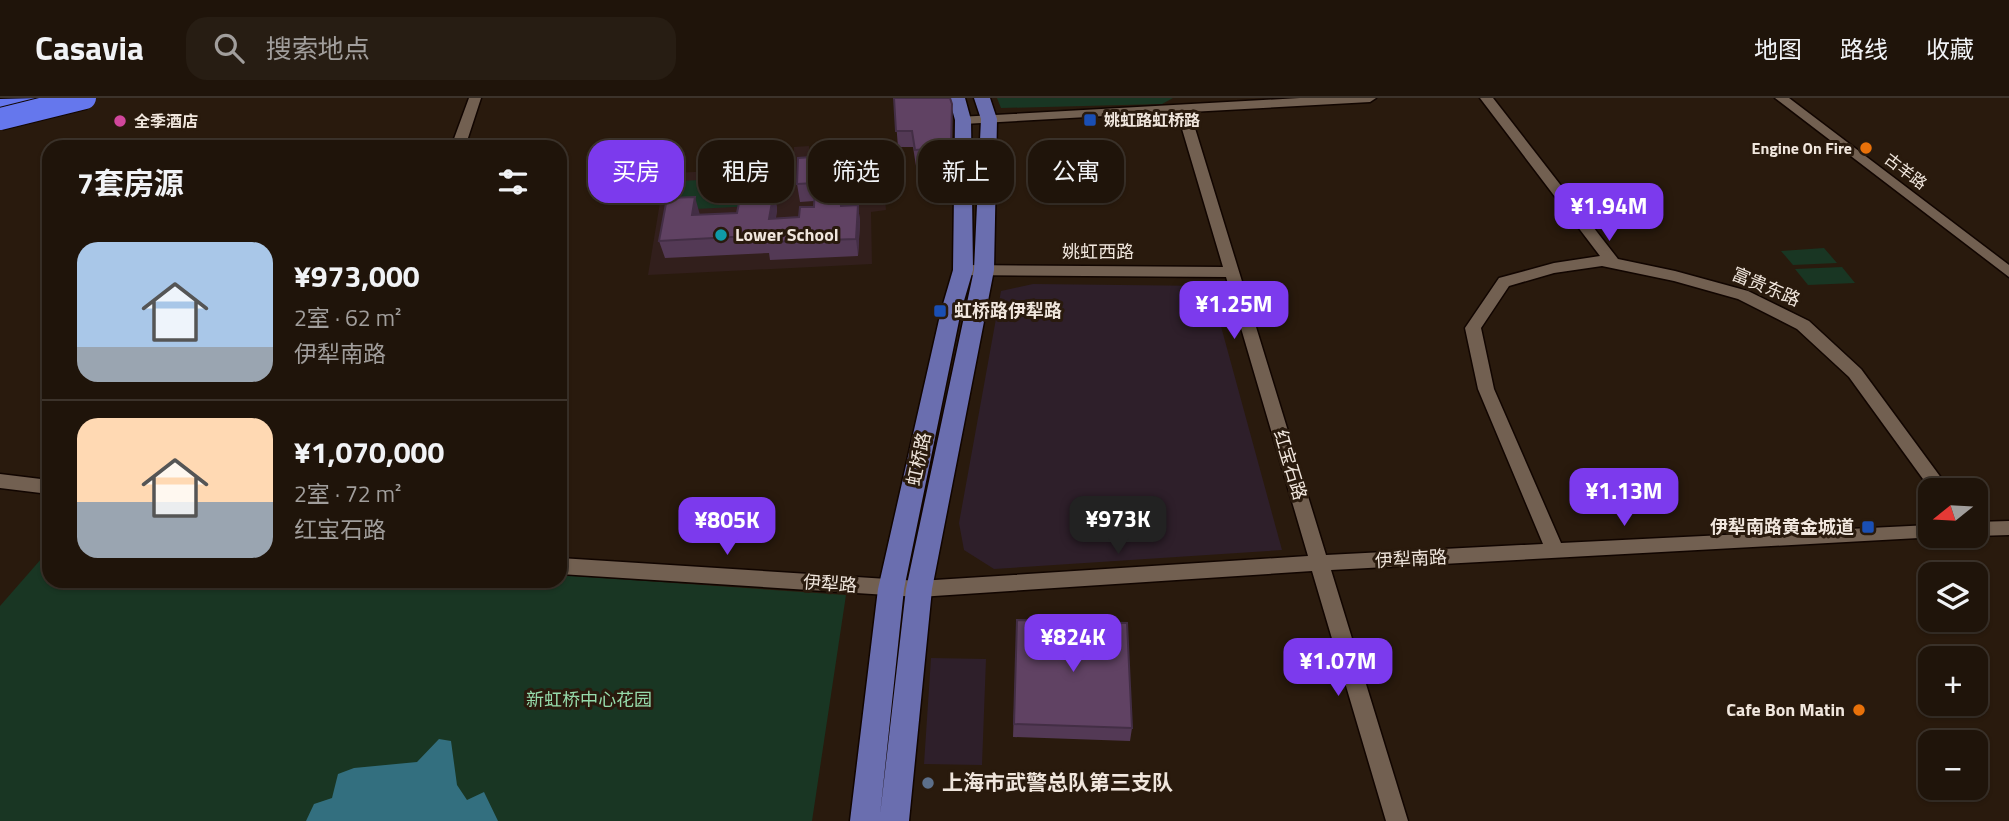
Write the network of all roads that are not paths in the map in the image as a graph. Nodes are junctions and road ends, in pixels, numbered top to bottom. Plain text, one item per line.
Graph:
1 (30, 98) edge
2 (37, 98) edge
3 (75, 98) edge
4 (84, 98) edge
5 (99, 98) edge
6 (475, 98) edge
7 (982, 98) edge
8 (1370, 98) edge
9 (1486, 98) edge
10 (1781, 98) edge
11 (59, 102) edge
12 (960, 109) edge
13 (1183, 110) junction
14 (0, 113) edge
15 (989, 119) junction
16 (460, 140) edge
17 (1612, 262) junction
18 (973, 270) junction
19 (1232, 272) junction
20 (2009, 272) edge
21 (1932, 478) edge
22 (0, 481) edge
23 (42, 486) edge
24 (2009, 528) edge
25 (1988, 529) edge
26 (1918, 533) edge
27 (1556, 552) junction
28 (1320, 563) junction
29 (567, 566) edge
30 (891, 589) junction
31 (919, 589) junction
32 (864, 821) edge
33 (894, 821) edge
34 (1397, 821) edge

1 - 14 highway
2 - 14 main road
3 - 14 main road
4 - 14 highway, bridge
5 - 11 highway, bridge
6 - 16 street
7 - 15 main road, 虹桥路
8 - 13 street
9 - 17 street
10 - 20 street, 古羊路
11 - 14 highway
12 - 15 street
12 - 18 main road, 虹桥路
13 - 15 street
13 - 19 street, 红宝石路
15 - 18 main road, 虹桥路
17 - 21 street, 富贵东路
17 - 27 street, 富贵东路
18 - 19 street, 姚虹西路
18 - 30 main road, 虹桥路
18 - 31 main road, 虹桥路
19 - 28 street, 红宝石路
22 - 23 street
24 - 25 street
26 - 27 street, 伊犁南路
27 - 28 street, 伊犁南路
28 - 31 street, 伊犁南路
28 - 34 street, 红宝石路
29 - 30 street, 伊犁路
30 - 31 street, 伊犁南路
30 - 32 main road, 虹桥路
31 - 33 main road, 虹桥路

